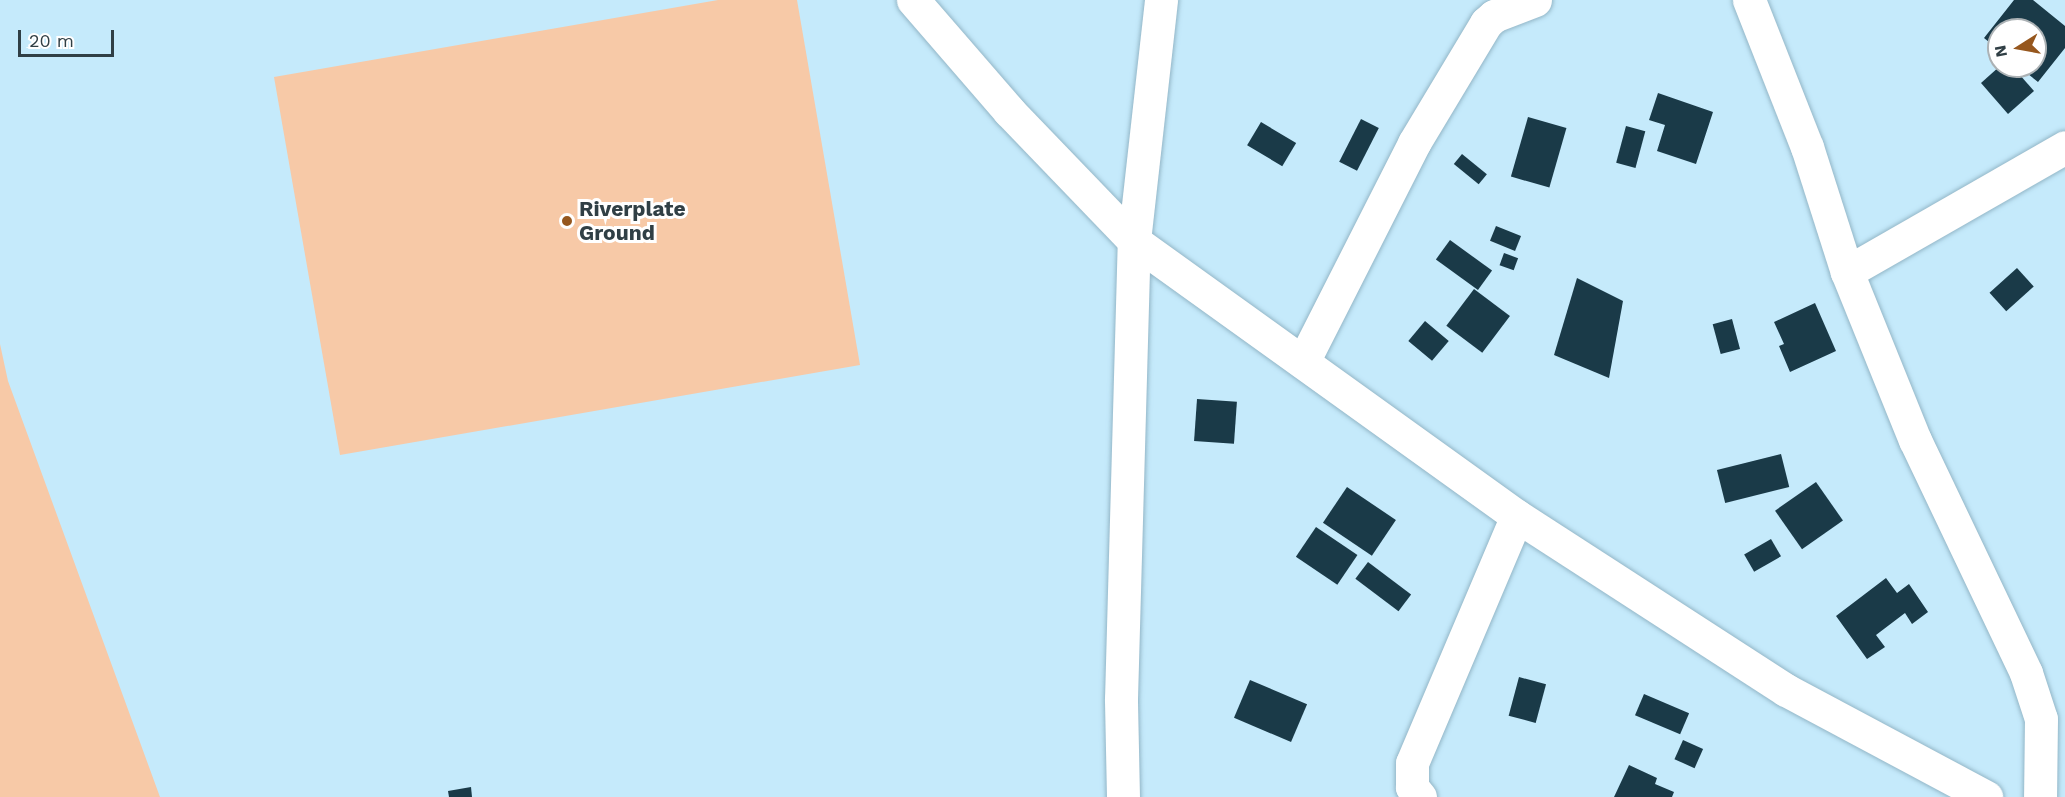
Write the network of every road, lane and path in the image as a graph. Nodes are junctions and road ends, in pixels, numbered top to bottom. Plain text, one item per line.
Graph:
1 (913, 0) edge
2 (1161, 0) edge
3 (1535, 0) edge
4 (1749, 0) edge
5 (2065, 147) edge
6 (1134, 241) junction
7 (1847, 272) junction
8 (1303, 362) junction
9 (1517, 516) junction
10 (1123, 797) edge
11 (1420, 797) edge
12 (1986, 797) edge
13 (2040, 797) edge

1 - 6 street
2 - 6 street
3 - 8 street
4 - 7 street
5 - 7 street
6 - 8 street
6 - 10 street
7 - 13 street
8 - 9 street
9 - 11 street
9 - 12 street

